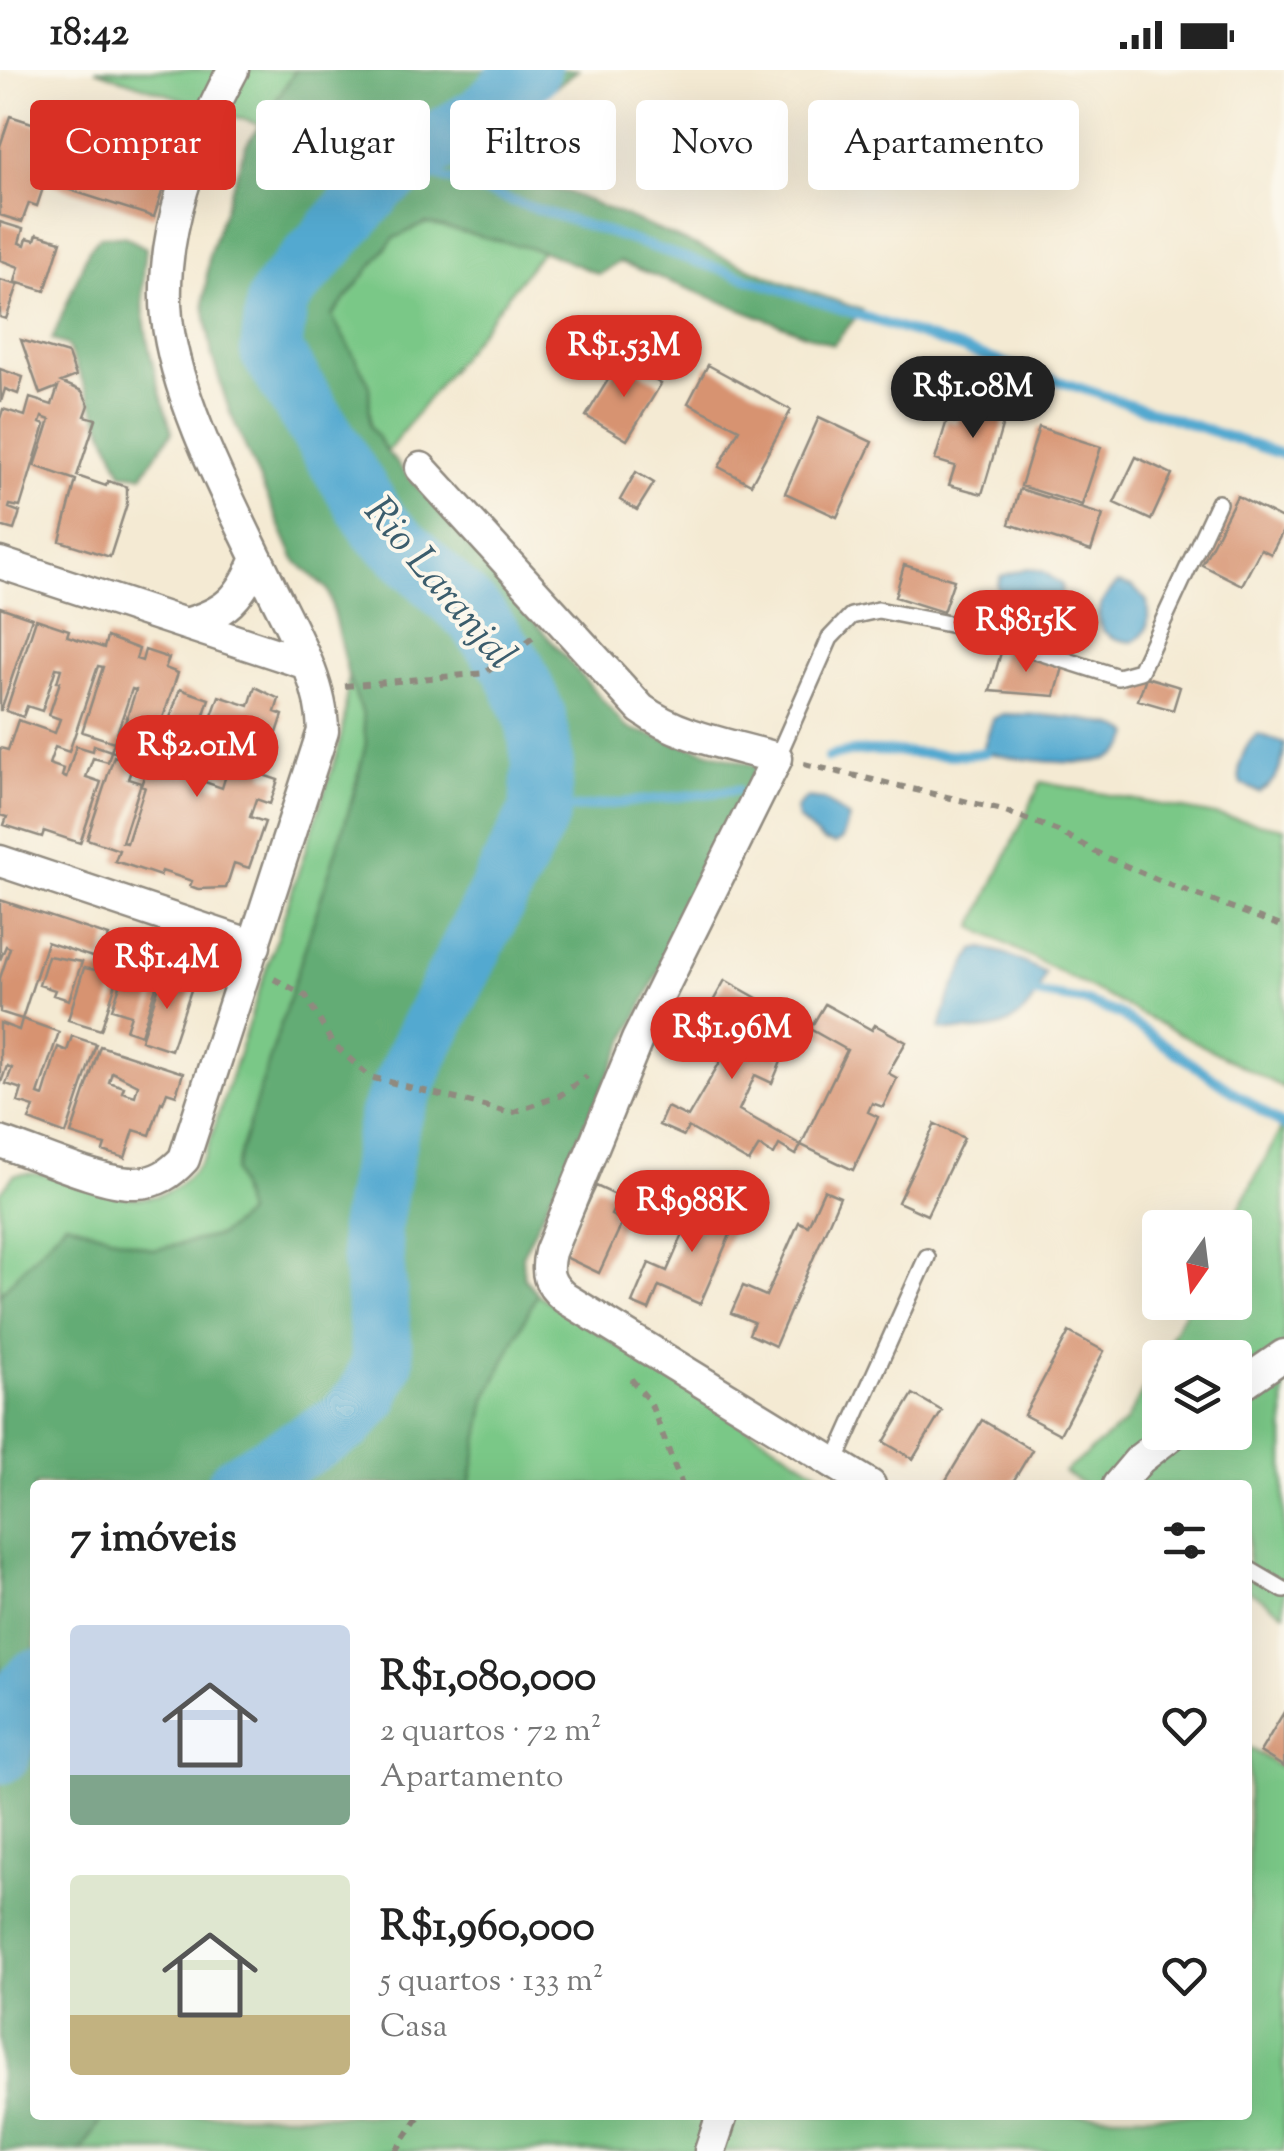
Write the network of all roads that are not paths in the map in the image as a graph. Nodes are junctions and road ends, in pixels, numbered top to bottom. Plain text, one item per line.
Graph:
1 (233, 70) edge
2 (421, 468) dead end
3 (1218, 503) dead end
4 (257, 558) junction
5 (0, 563) edge
6 (185, 624) junction
7 (307, 664) junction
8 (777, 758) junction
9 (0, 861) edge
10 (251, 958) junction
11 (1, 1144) edge
12 (928, 1257) dead end
13 (1284, 1355) edge
14 (1252, 1377) edge
15 (1151, 1450) edge
16 (834, 1462) junction
17 (862, 1480) edge
18 (1122, 1480) edge
19 (1252, 1571) edge
20 (1284, 1590) edge
21 (720, 2120) edge
22 (710, 2151) edge

1 - 4 street
2 - 8 street
3 - 8 lane
4 - 6 street
4 - 7 street
5 - 6 street
6 - 7 street
7 - 10 street
8 - 16 street
9 - 10 street
10 - 11 street
12 - 16 lane
13 - 14 street
15 - 18 street
16 - 17 street
19 - 20 lane
21 - 22 street

